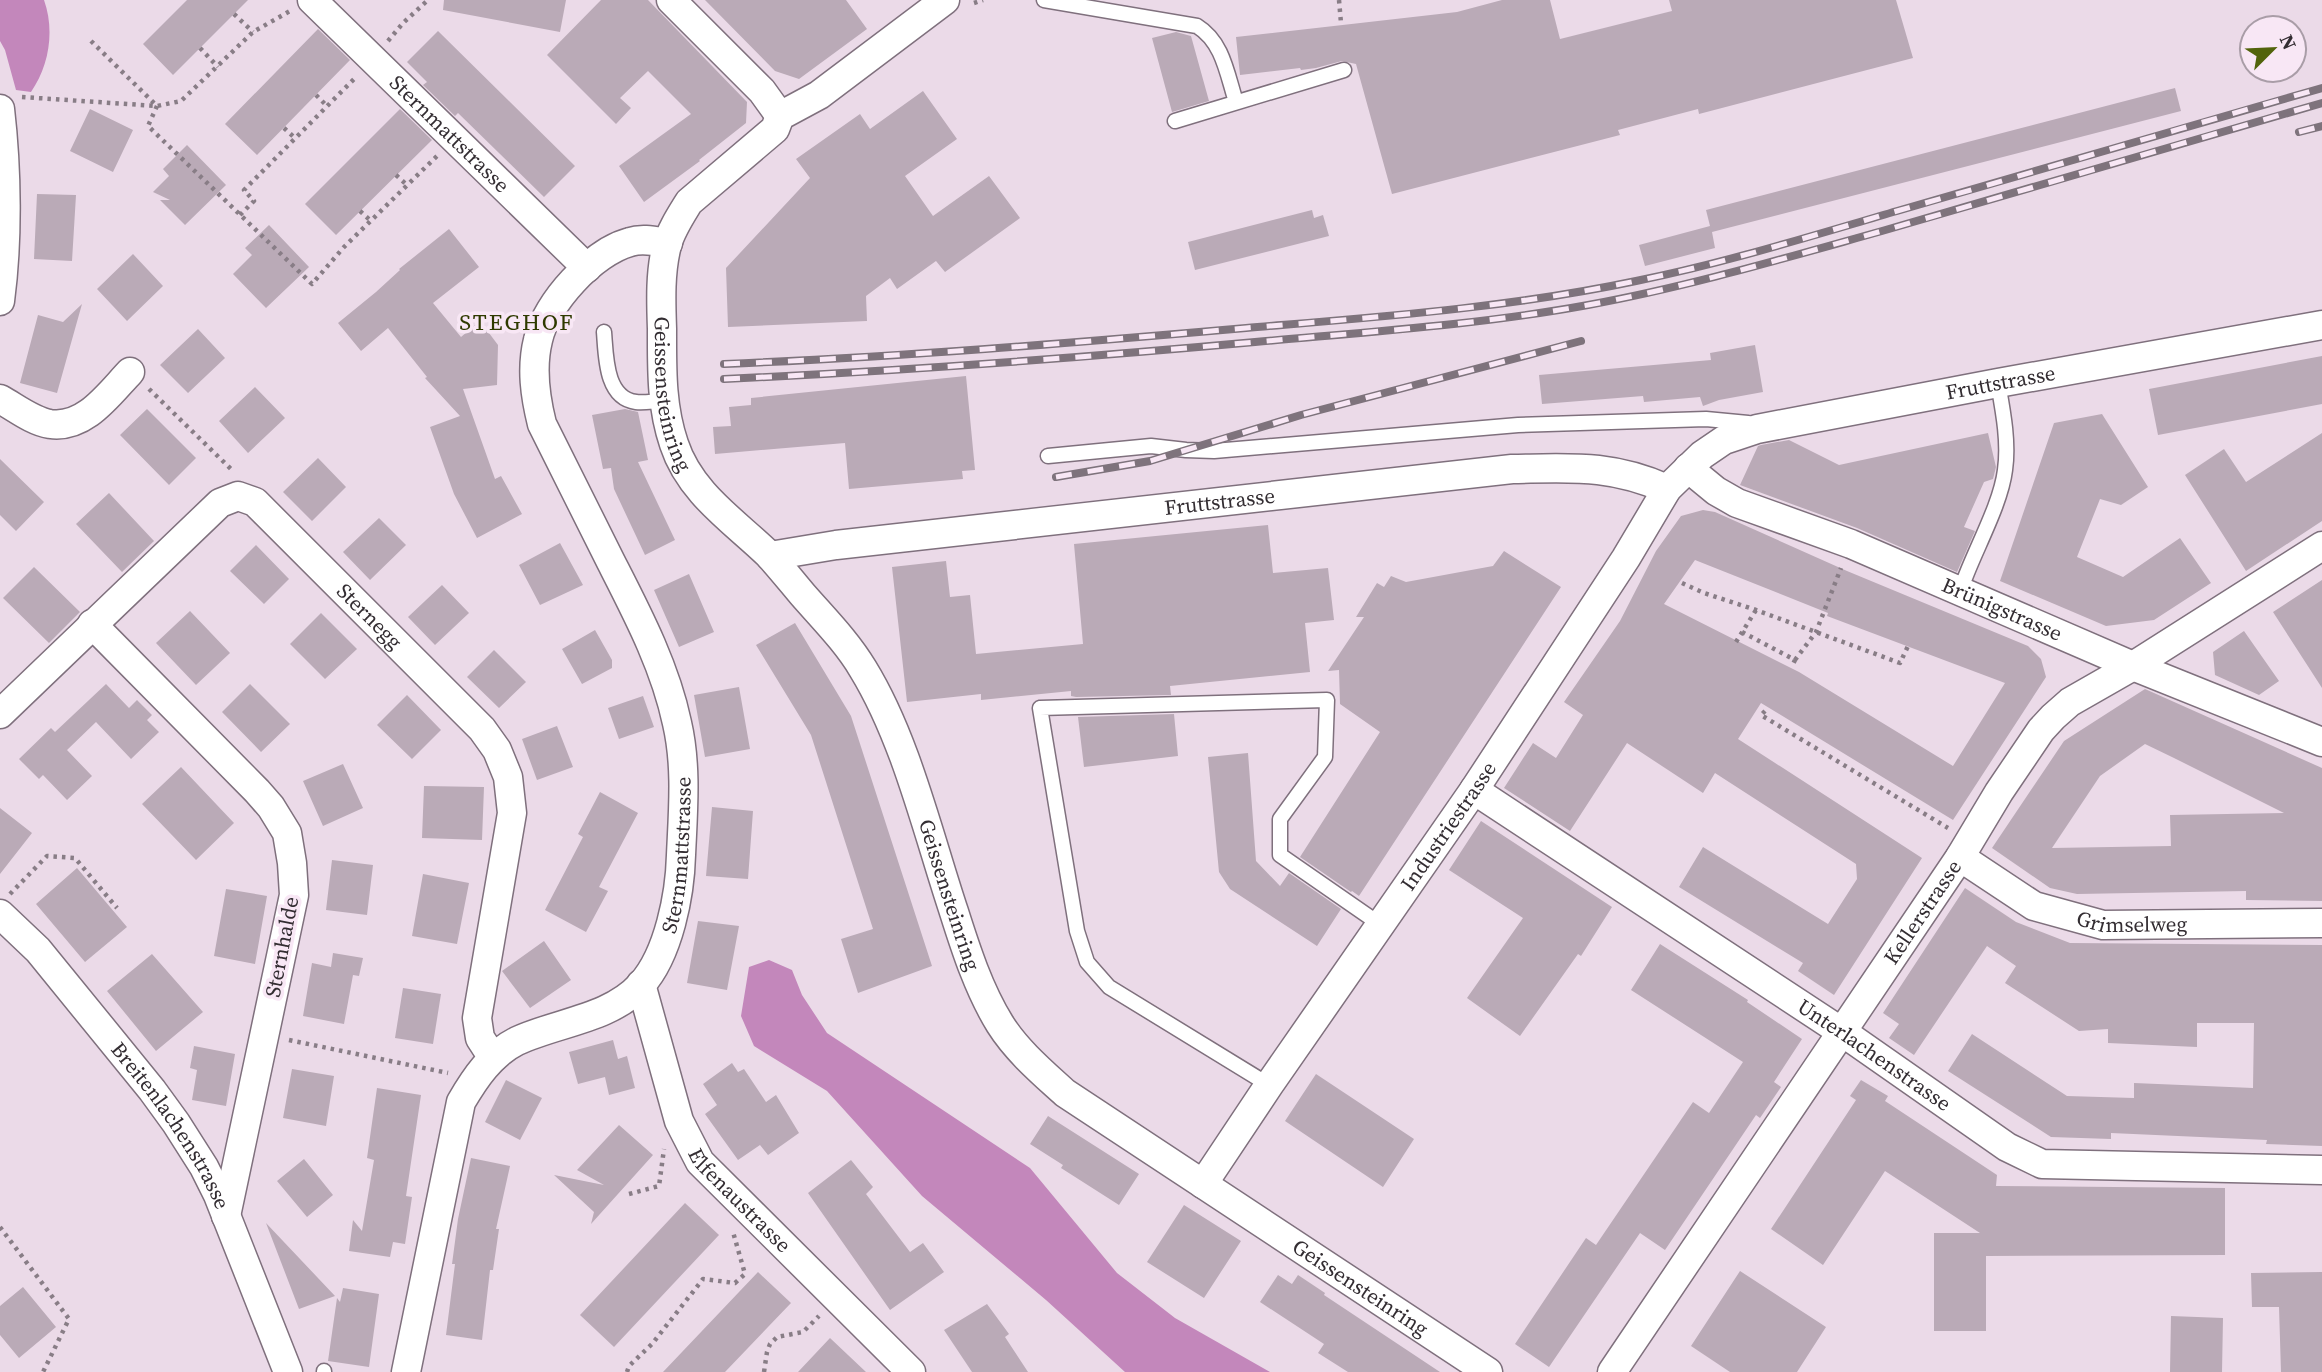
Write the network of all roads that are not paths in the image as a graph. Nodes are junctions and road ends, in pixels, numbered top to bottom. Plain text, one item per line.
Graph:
1 (671, 0) edge
2 (945, 0) edge
3 (1044, 0) edge
4 (305, 3) edge
5 (1344, 70) dead end
6 (1236, 102) junction
7 (0, 108) edge
8 (780, 116) junction
9 (1175, 121) dead end
10 (668, 243) junction
11 (587, 268) junction
12 (0, 301) edge
13 (2322, 325) edge
14 (604, 332) dead end
15 (130, 372) road end
16 (1998, 383) junction
17 (0, 399) edge
18 (663, 401) junction
19 (1757, 429) junction
20 (1048, 456) dead end
21 (1688, 468) junction
22 (1667, 489) junction
23 (2322, 546) edge
24 (770, 556) junction
25 (1958, 589) junction
26 (92, 624) junction
27 (2133, 666) junction
28 (0, 713) edge
29 (2322, 742) edge
30 (1474, 790) junction
31 (1965, 849) junction
32 (4, 905) edge
33 (2322, 923) edge
34 (1381, 925) junction
35 (642, 984) junction
36 (1842, 1032) junction
37 (493, 1058) junction
38 (1269, 1085) junction
39 (2322, 1170) edge
40 (1203, 1184) junction
41 (226, 1216) junction
42 (288, 1372) edge
43 (406, 1372) edge
44 (911, 1372) edge
45 (1488, 1372) edge
46 (1612, 1372) edge

1 - 8 street
2 - 8 street
3 - 6 lane
4 - 11 street, Sternmattstrasse
5 - 6 lane
6 - 9 lane
7 - 12 street
8 - 10 street
10 - 11 street, Sternmattstrasse
10 - 18 street, Geissensteinring
11 - 35 street, Sternmattstrasse
13 - 16 street, Fruttstrasse
14 - 18 lane
15 - 17 street
16 - 19 street, Fruttstrasse
16 - 25 lane
18 - 24 street, Geissensteinring
19 - 20 lane
19 - 21 street, Fruttstrasse
21 - 22 street, Industriestrasse
21 - 25 street, Brünigstrasse
22 - 24 street, Fruttstrasse
22 - 30 street, Industriestrasse
23 - 27 street, Kellerstrasse
24 - 40 street, Geissensteinring
25 - 27 street, Brünigstrasse
26 - 28 street, Sternegg
26 - 37 street, Sternegg
26 - 41 street, Sternhalde
27 - 29 street, Brünigstrasse
27 - 31 street, Kellerstrasse
30 - 34 street, Industriestrasse
30 - 36 street, Unterlachenstrasse
31 - 33 street, Grimselweg
31 - 36 street, Kellerstrasse
32 - 41 street, Breitenlachenstrasse
34 - 38 street, Industriestrasse
34 - 38 lane
35 - 37 street, Sternmattstrasse
35 - 44 street, Elfenaustrasse
36 - 39 street, Unterlachenstrasse
36 - 46 street, Kellerstrasse
37 - 43 street, Sternmattstrasse
38 - 40 street, Industriestrasse
40 - 45 street, Geissensteinring
41 - 42 street, Breitenlachenstrasse

